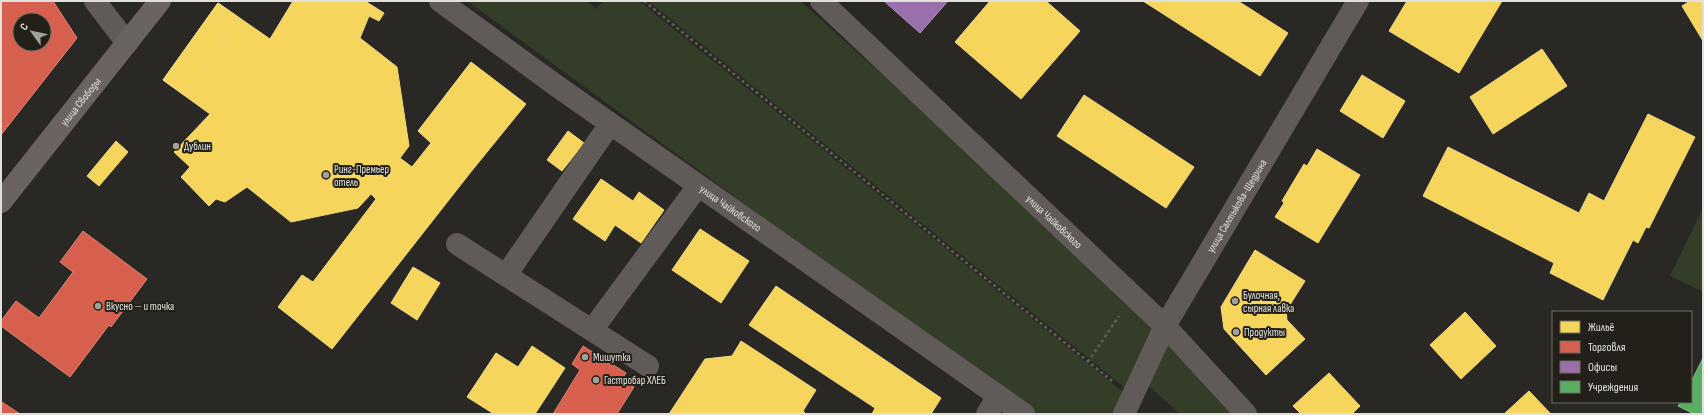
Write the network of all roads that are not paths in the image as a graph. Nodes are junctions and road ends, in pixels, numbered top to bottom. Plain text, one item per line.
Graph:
1 (95, 1) edge
2 (160, 1) edge
3 (440, 1) edge
4 (821, 1) edge
5 (1358, 1) edge
6 (128, 43) junction
7 (610, 124) junction
8 (698, 186) junction
9 (1, 202) edge
10 (457, 244) dead end
11 (506, 275) junction
12 (1165, 326) junction
13 (592, 330) junction
14 (648, 366) dead end
15 (993, 405) edge
16 (1128, 406) edge
17 (1024, 414) edge
18 (1246, 414) edge

1 - 6 street
2 - 6 main road, улица Свободы
3 - 7 street, улица Чайковского
4 - 12 street, улица Чайковского
5 - 12 street, улица Салтыкова-Щедрина
6 - 9 main road, улица Свободы
7 - 8 street, улица Чайковского
7 - 11 street
8 - 13 street
8 - 15 street, улица Чайковского
10 - 11 street
11 - 13 street
12 - 16 street, улица Салтыкова-Щедрина
12 - 18 street, улица Чайковского
13 - 14 street
15 - 17 street, улица Чайковского

